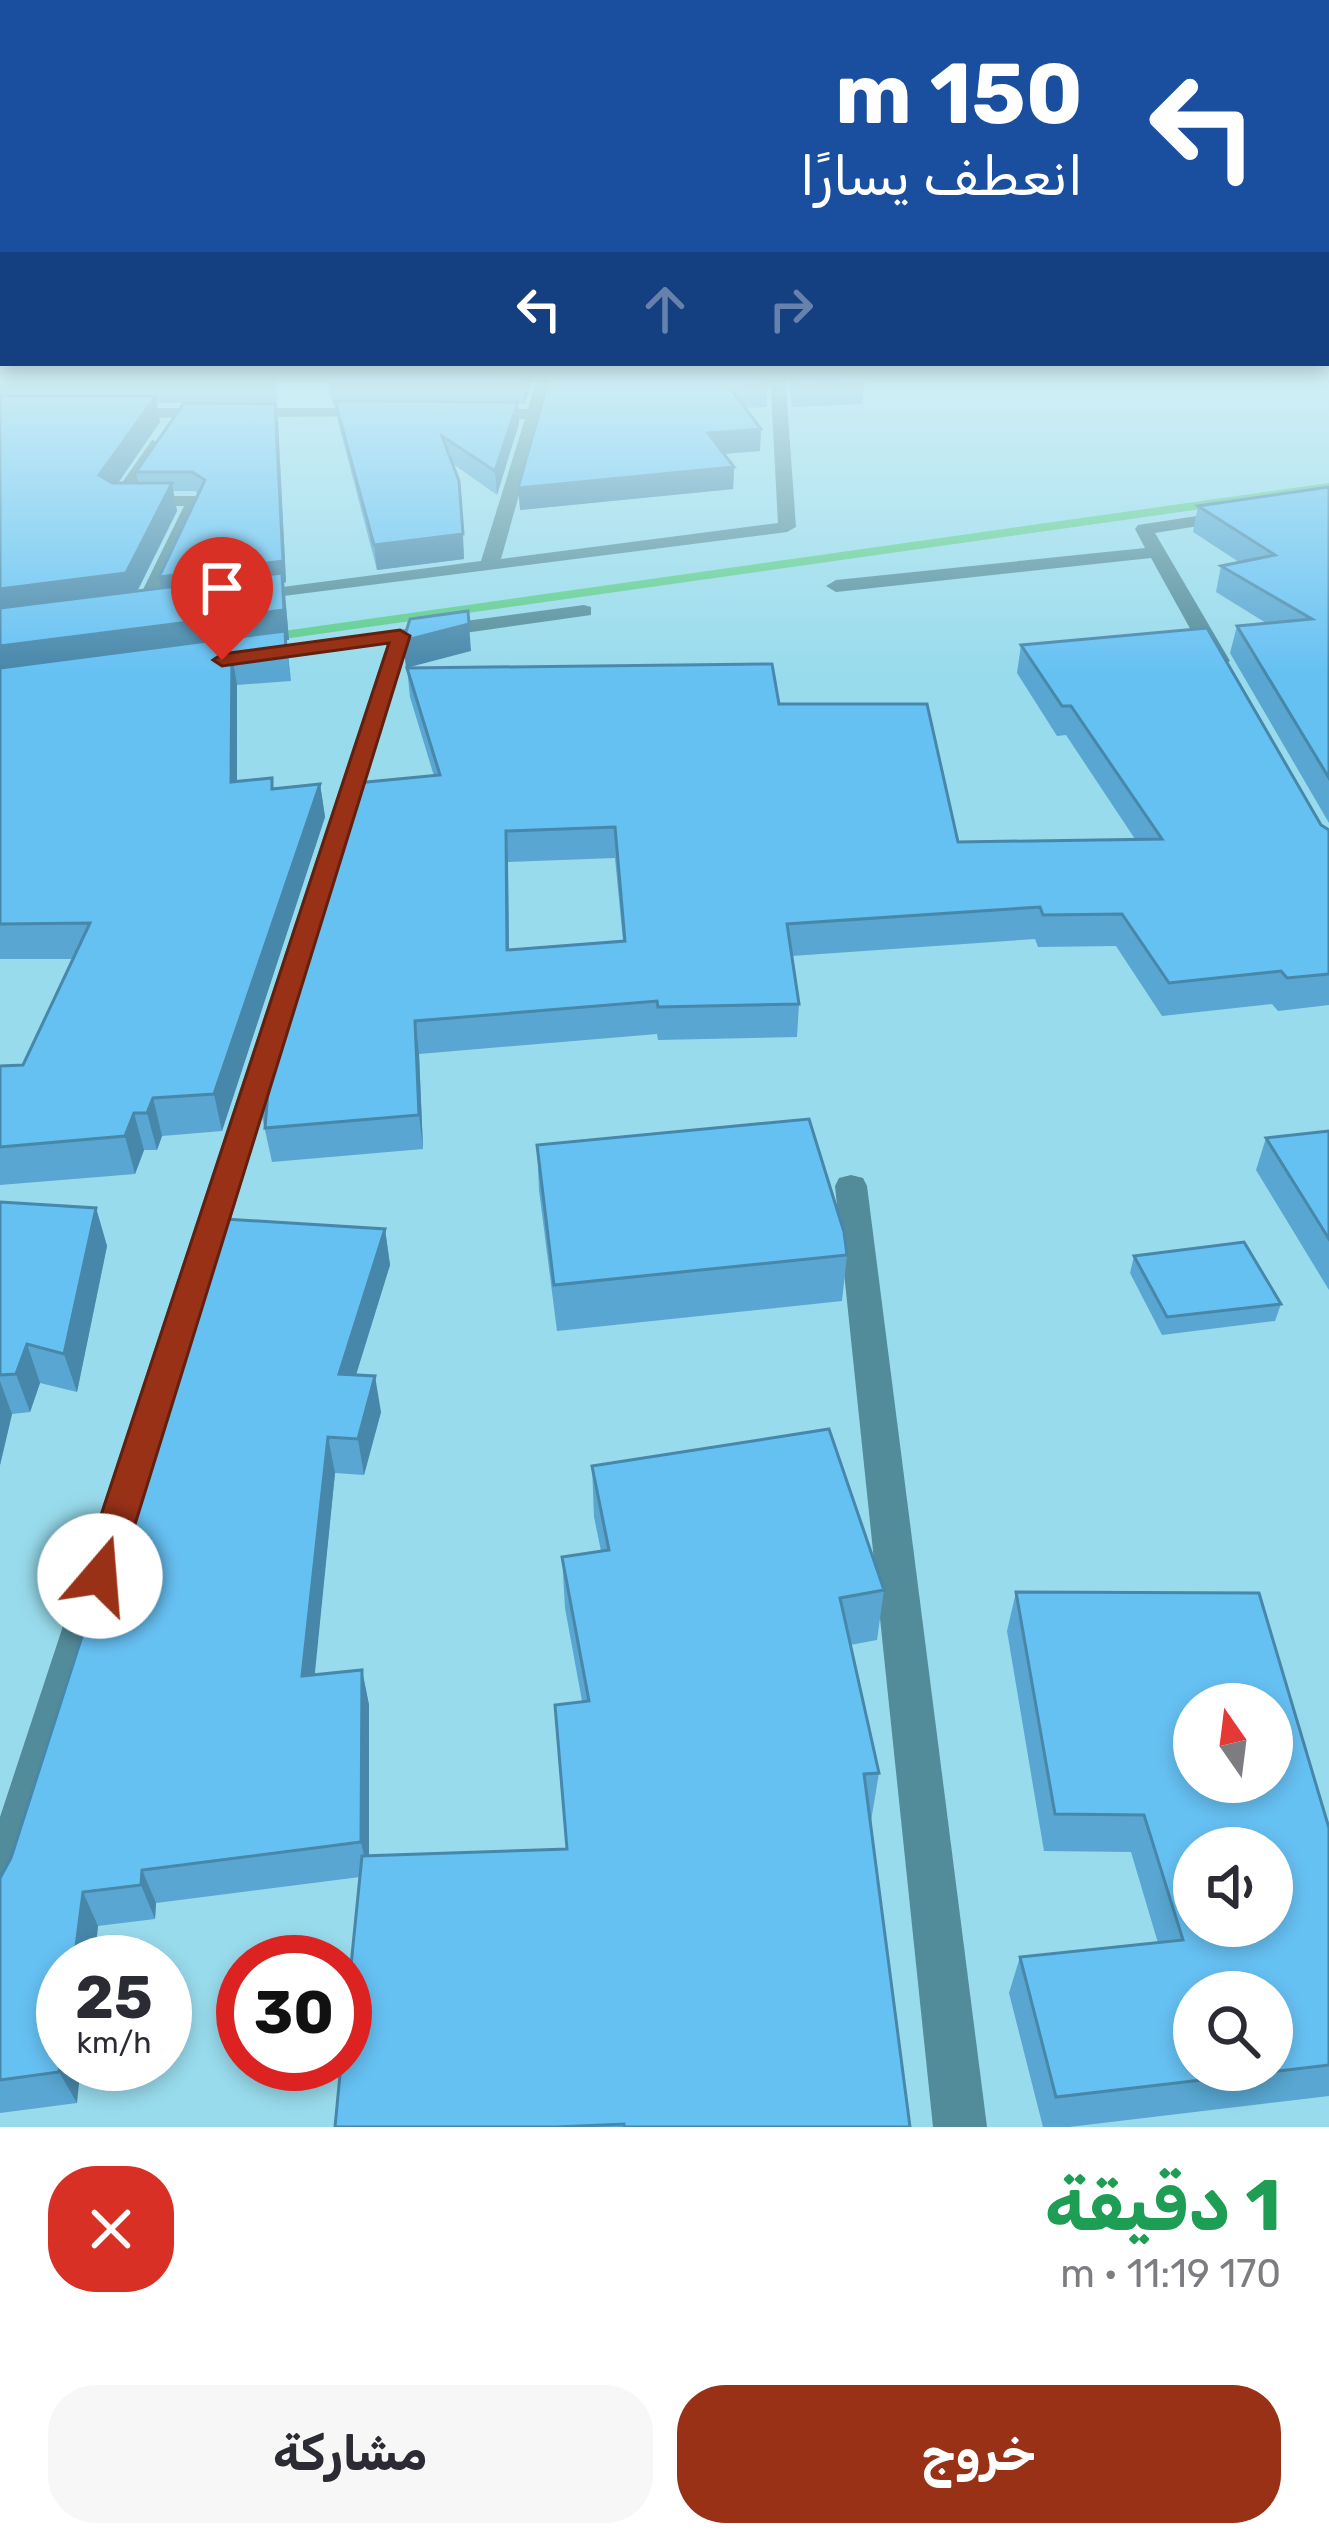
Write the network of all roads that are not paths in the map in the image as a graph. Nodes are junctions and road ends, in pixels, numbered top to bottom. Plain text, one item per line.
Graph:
1 (138, 473) edge
2 (518, 473) edge
3 (784, 473) edge
4 (1259, 512) edge
5 (1157, 552) junction
6 (489, 566) junction
7 (836, 586) dead end
8 (211, 602) edge
9 (165, 608) edge
10 (142, 611) junction
11 (584, 611) dead end
12 (118, 615) edge
13 (400, 636) junction
14 (236, 658) edge
15 (1226, 673) edge
16 (851, 1186) dead end
17 (0, 1890) edge
18 (960, 2127) edge

1 - 10 street
2 - 6 street
3 - 6 street
4 - 5 street
5 - 7 street
5 - 15 street
6 - 8 street
9 - 10 street
10 - 12 street
11 - 13 street
13 - 14 street
13 - 17 street
16 - 18 street

